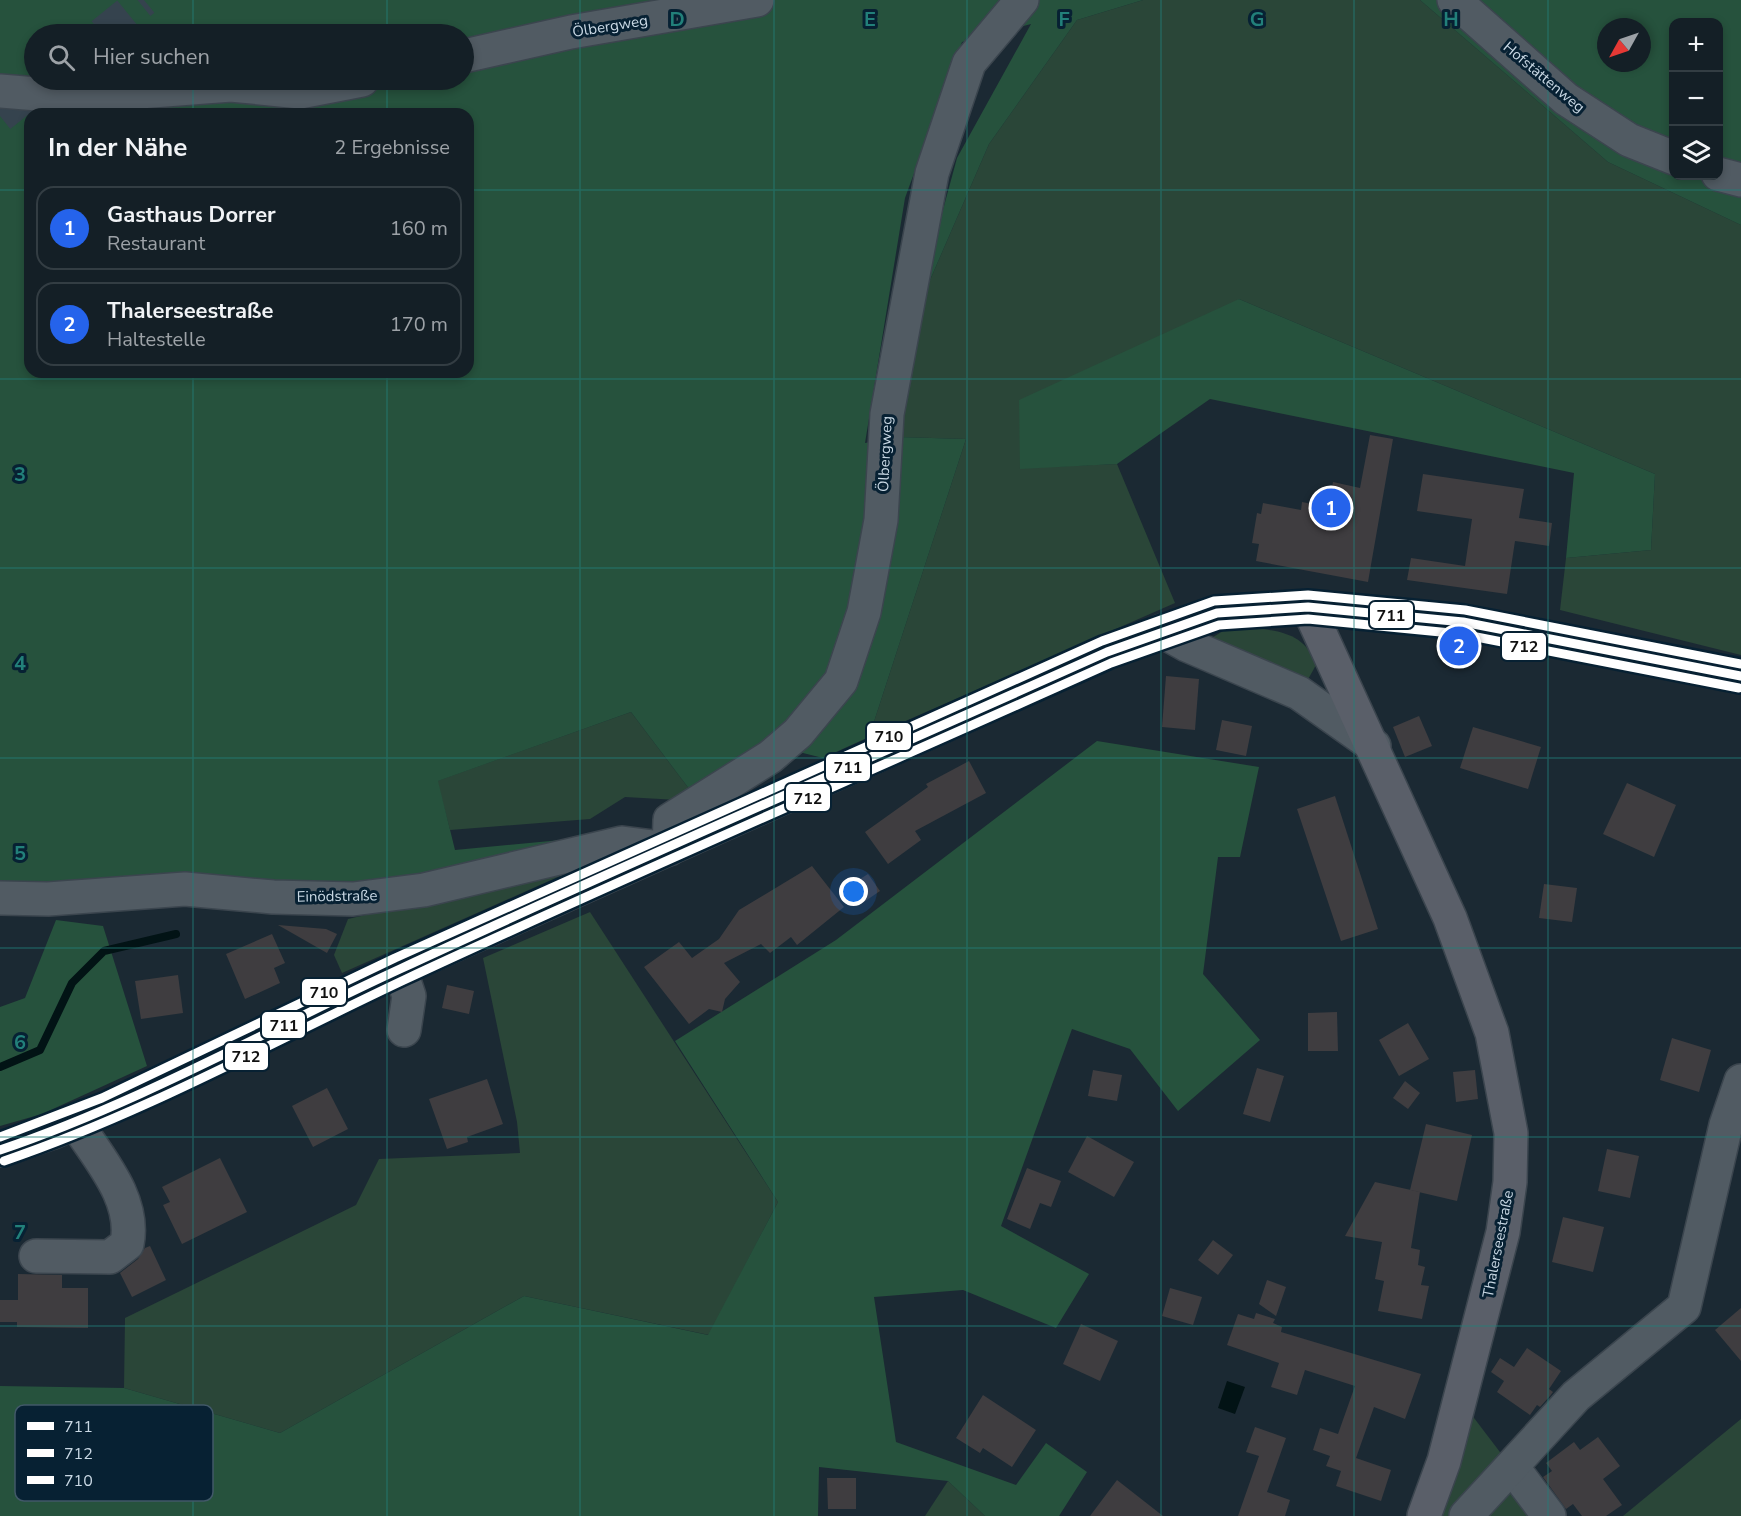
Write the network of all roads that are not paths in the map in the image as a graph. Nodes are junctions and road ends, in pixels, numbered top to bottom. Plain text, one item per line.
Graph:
1 (757, 0) edge
2 (1022, 0) edge
3 (1454, 0) edge
4 (474, 54) edge
5 (166, 90) edge
6 (280, 90) edge
7 (310, 90) edge
8 (0, 91) edge
9 (1669, 157) edge
10 (1723, 175) edge
11 (1741, 180) edge
12 (1308, 607) junction
13 (1162, 631) junction
14 (1741, 676) edge
15 (1374, 746) junction
16 (669, 849) junction
17 (0, 898) edge
18 (400, 969) junction
19 (404, 1030) dead end
20 (1741, 1081) edge
21 (75, 1123) junction
22 (0, 1149) edge
23 (36, 1256) dead end
24 (1513, 1468) junction
25 (1425, 1516) edge
26 (1466, 1516) edge
27 (1549, 1516) edge

1 - 4 street, Ölbergweg
2 - 16 street, Ölbergweg
3 - 9 street, Hofstättenweg
5 - 8 street
6 - 7 street
10 - 11 street
12 - 13 main road
12 - 14 main road
12 - 15 main road, Thalerseestraße
13 - 15 street
13 - 16 main road
15 - 25 main road, Thalerseestraße
16 - 17 street, Einödstraße
16 - 18 main road
18 - 19 street
18 - 21 main road
20 - 24 street
21 - 22 main road
21 - 23 street
24 - 26 street
24 - 27 street

